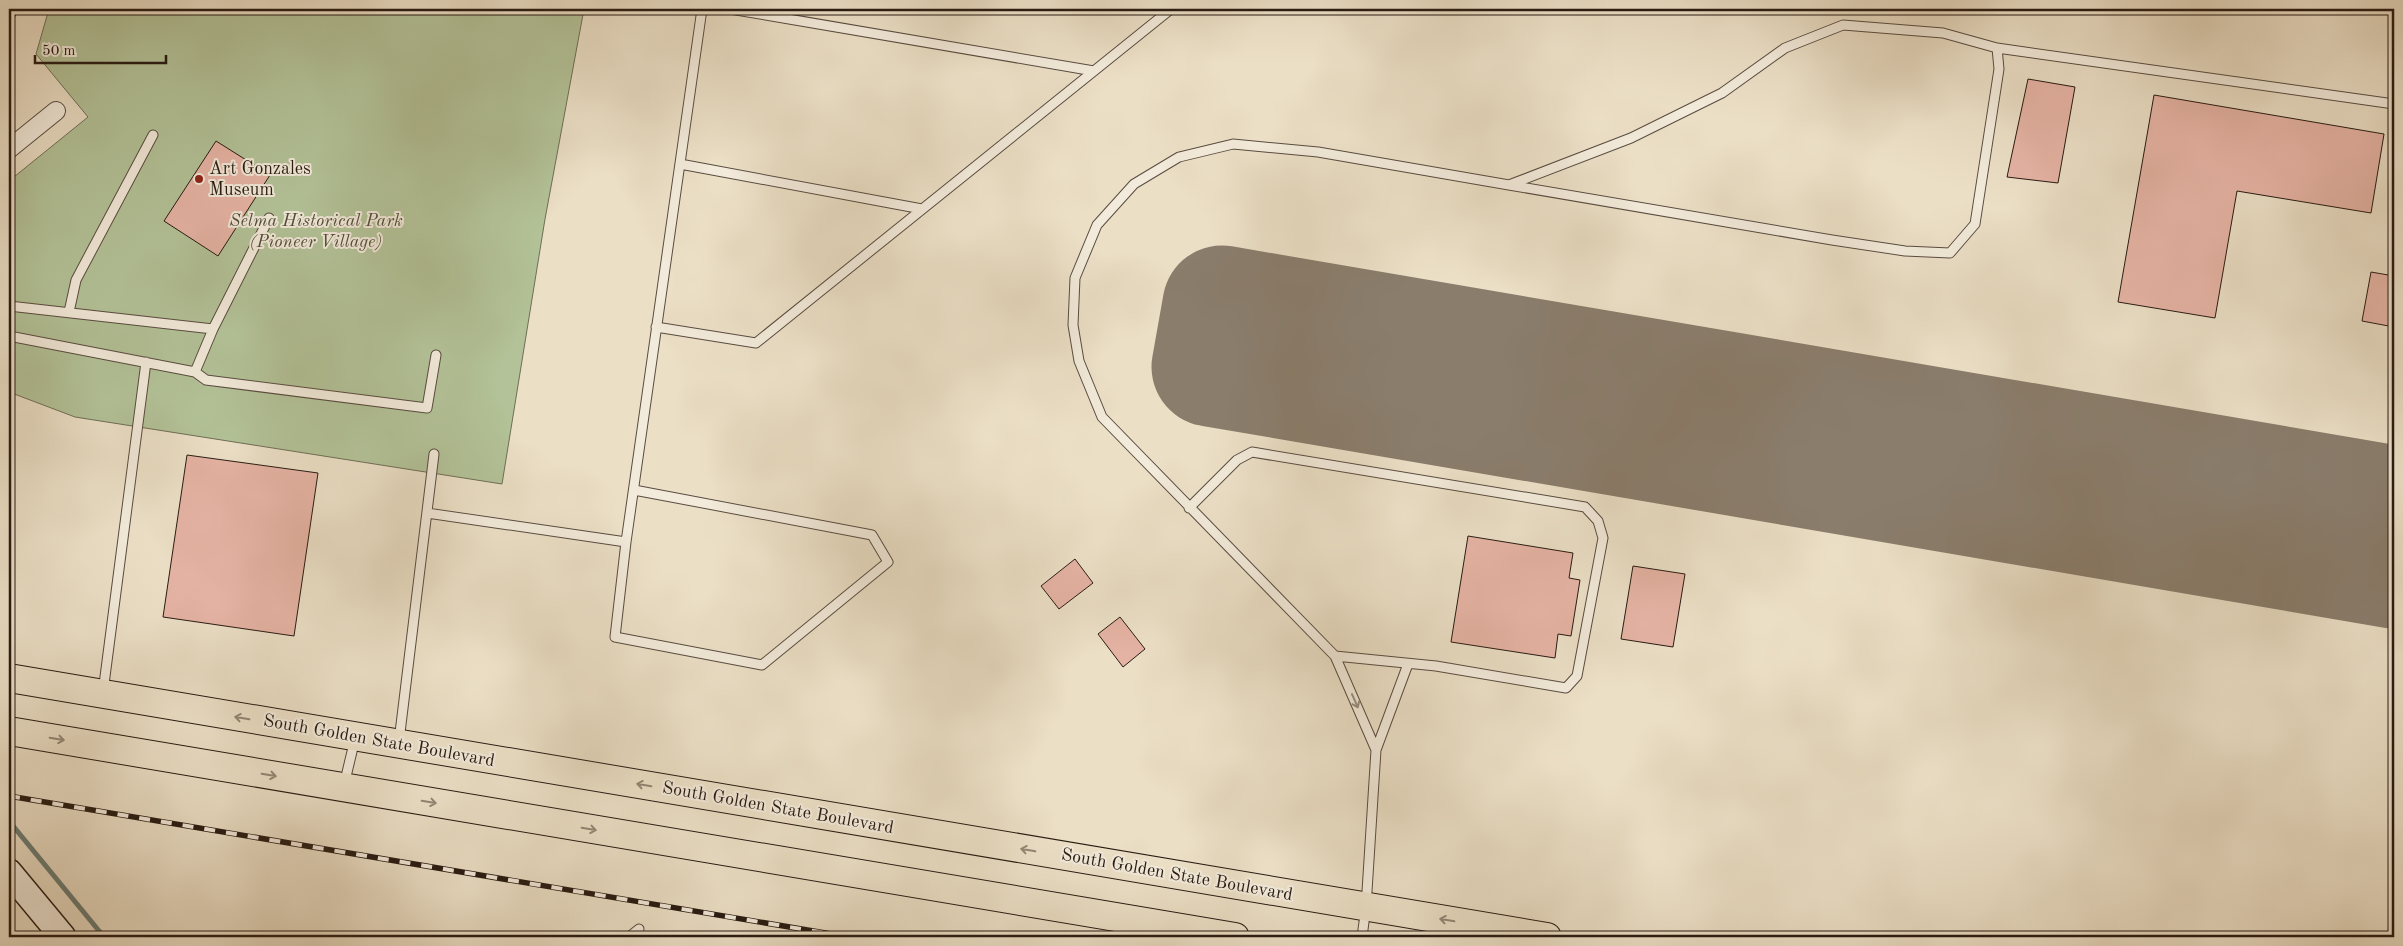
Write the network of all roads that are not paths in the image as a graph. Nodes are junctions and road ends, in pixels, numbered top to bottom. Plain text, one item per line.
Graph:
1 (13, 9) edge
2 (702, 9) edge
3 (730, 9) edge
4 (1171, 9) edge
5 (9, 17) edge
6 (1997, 48) junction
7 (1094, 70) junction
8 (2394, 104) edge
9 (56, 111) dead end
10 (153, 135) dead end
11 (9, 149) edge
12 (680, 164) junction
13 (1510, 185) junction
14 (922, 209) junction
15 (268, 218) dead end
16 (9, 306) edge
17 (69, 312) junction
18 (656, 328) junction
19 (213, 329) junction
20 (9, 336) edge
21 (436, 355) dead end
22 (146, 362) junction
23 (195, 372) junction
24 (434, 454) dead end
25 (634, 490) junction
26 (1189, 508) junction
27 (427, 513) junction
28 (626, 542) junction
29 (1335, 656) junction
30 (1408, 664) junction
31 (9, 678) edge
32 (103, 694) junction
33 (9, 731) edge
34 (356, 737) junction
35 (399, 744) junction
36 (1376, 750) junction
37 (343, 787) junction
38 (9, 872) edge
39 (1366, 907) junction
40 (639, 929) dead end
41 (63, 937) edge
42 (629, 937) edge
43 (1235, 937) edge
44 (1362, 937) edge
45 (1547, 937) edge

1 - 5 lane
2 - 12 lane
3 - 7 lane
4 - 7 lane
6 - 8 lane
6 - 13 lane
6 - 13 lane
7 - 14 lane
9 - 11 street
10 - 17 lane
12 - 14 lane
12 - 18 lane
13 - 26 lane
14 - 18 lane
15 - 19 lane
16 - 17 lane
17 - 19 lane
18 - 25 lane
19 - 23 lane
20 - 22 lane
21 - 23 lane
22 - 23 lane
22 - 32 lane
24 - 27 lane
25 - 28 lane
25 - 28 lane
26 - 29 lane
26 - 30 lane
27 - 28 lane
27 - 35 lane
29 - 30 lane
29 -> 36 lane
30 - 36 lane
31 - 32 main road, South Golden State Boulevard
34 -> 32 main road, South Golden State Boulevard
33 -> 37 main road
34 - 35 main road, South Golden State Boulevard
34 - 37 lane
39 -> 35 main road, South Golden State Boulevard
36 - 39 lane
37 -> 43 main road
38 - 41 street
39 - 44 lane
45 -> 39 main road, South Golden State Boulevard
40 - 42 lane

